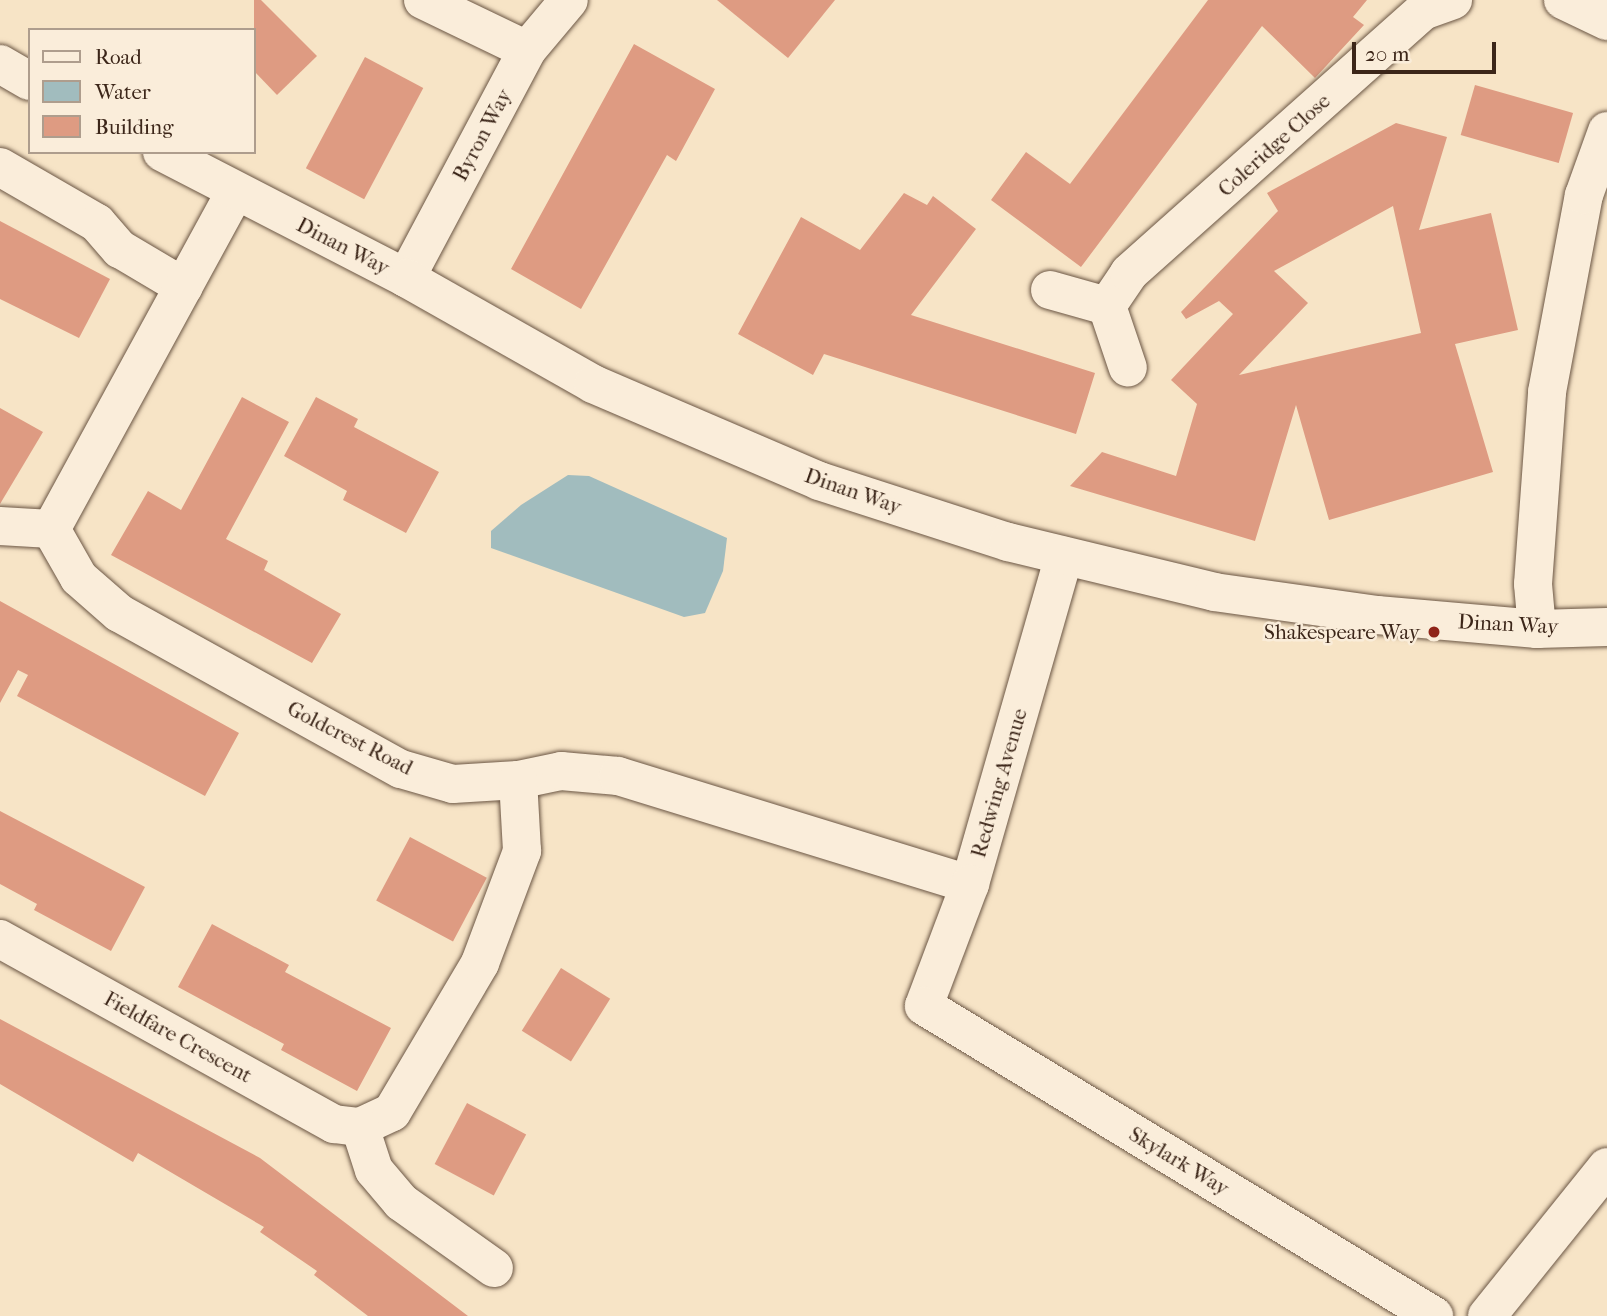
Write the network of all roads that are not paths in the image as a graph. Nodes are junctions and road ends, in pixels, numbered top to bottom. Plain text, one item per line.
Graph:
1 (423, 0) edge
2 (569, 0) edge
3 (1453, 0) edge
4 (1563, 0) edge
5 (1607, 21) edge
6 (527, 50) junction
7 (0, 64) edge
8 (28, 79) edge
9 (1607, 131) edge
10 (166, 154) edge
11 (0, 167) edge
12 (235, 192) junction
13 (406, 278) junction
14 (184, 287) junction
15 (1051, 290) dead end
16 (1107, 306) junction
17 (1128, 368) dead end
18 (0, 526) edge
19 (51, 530) junction
20 (1064, 556) junction
21 (1607, 627) edge
22 (1537, 629) junction
23 (518, 780) junction
24 (970, 884) junction
25 (0, 939) edge
26 (924, 1006) joint
27 (360, 1127) junction
28 (1607, 1167) edge
29 (494, 1268) dead end
30 (1434, 1316) edge
31 (1487, 1316) edge

1 - 6 street
2 - 6 street, Byron Way
3 - 16 street, Coleridge Close
4 - 5 street
6 - 13 street, Byron Way
7 - 8 street
9 - 22 street
10 - 12 street, Dinan Way
11 - 14 street
12 - 13 street, Dinan Way
12 - 14 street
13 - 20 street, Dinan Way
14 - 19 street
15 - 16 street
16 - 17 street
18 - 19 street
19 - 23 street, Goldcrest Road
20 - 22 street, Dinan Way
20 - 24 street, Redwing Avenue
21 - 22 street, Dinan Way
23 - 24 street, Goldcrest Road
23 - 27 street
24 - 26 street, Redwing Avenue
25 - 27 street, Fieldfare Crescent
26 - 30 street, Skylark Way
27 - 29 street
28 - 31 street

